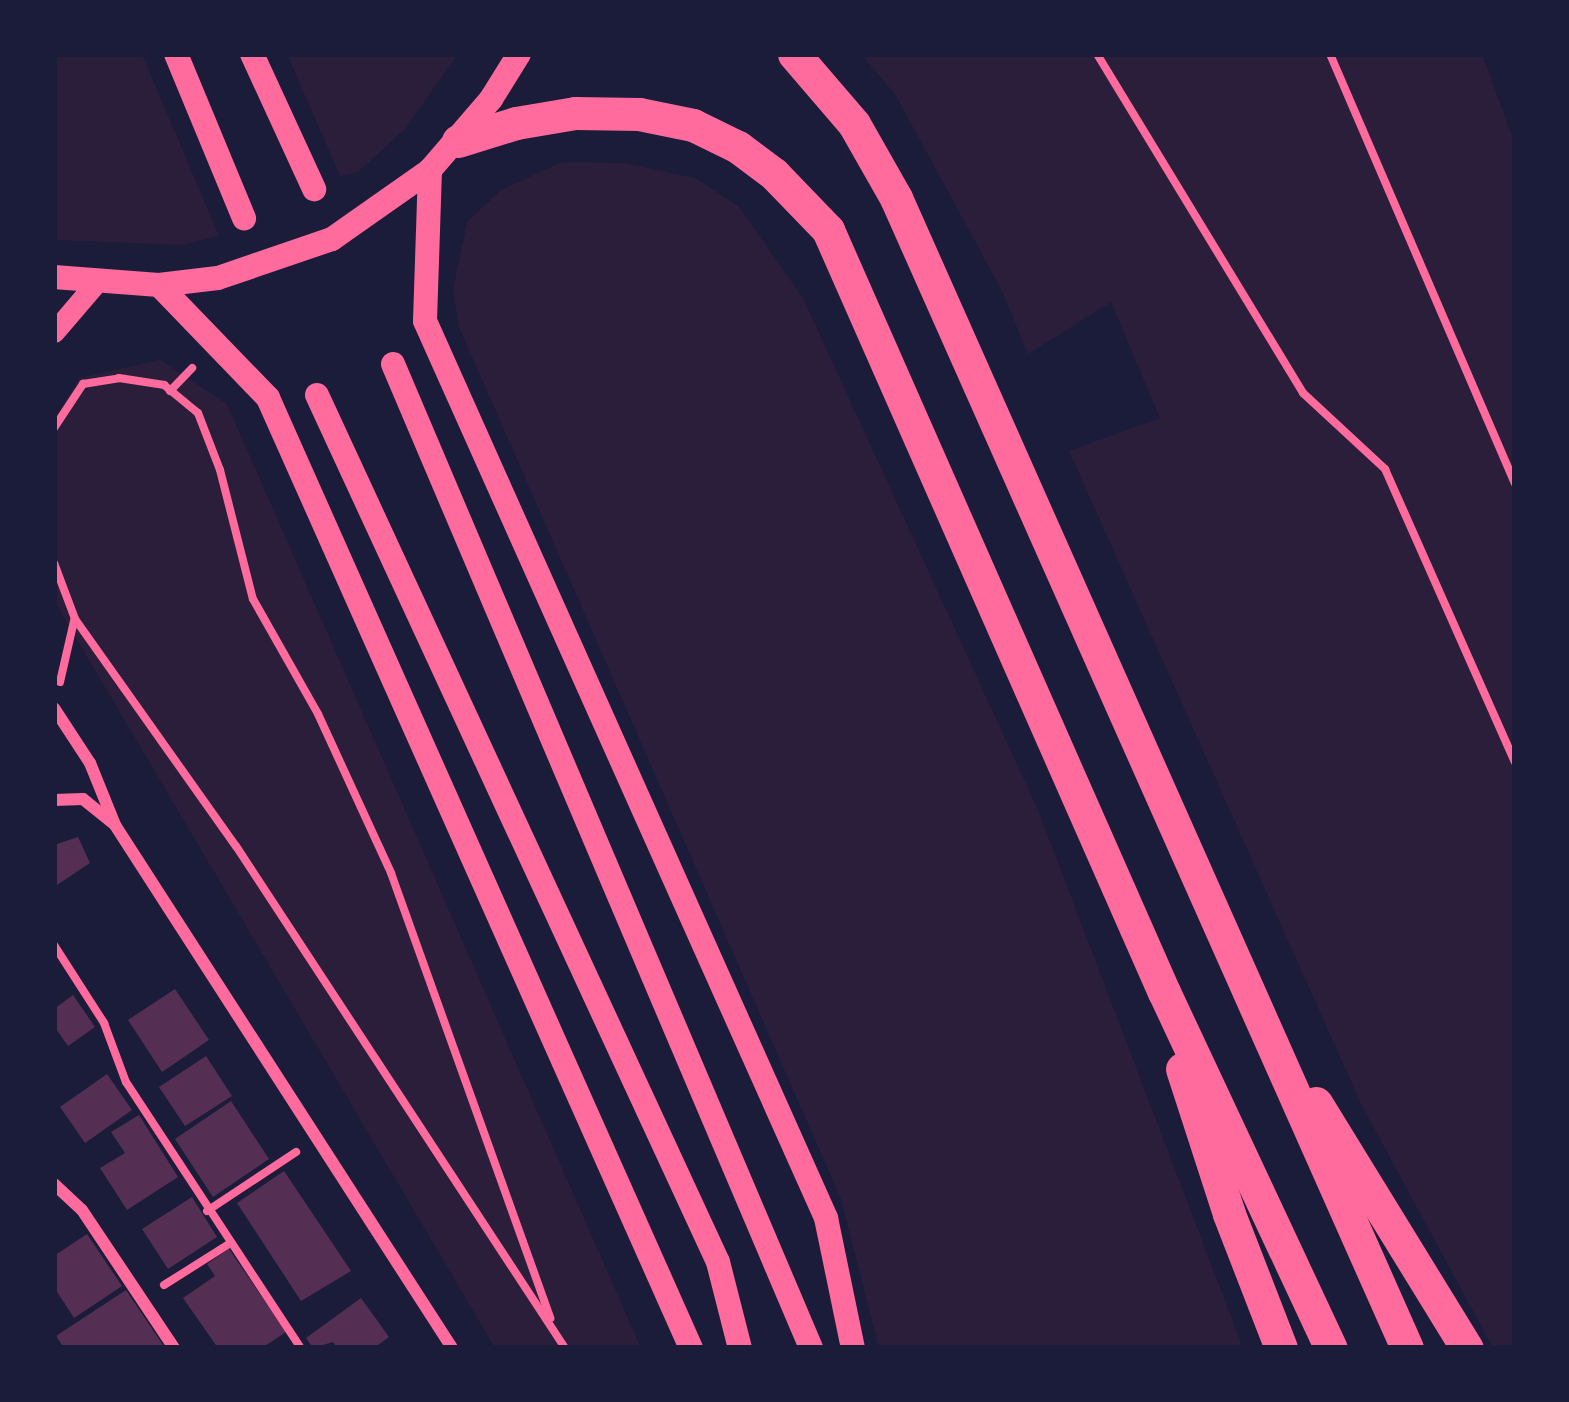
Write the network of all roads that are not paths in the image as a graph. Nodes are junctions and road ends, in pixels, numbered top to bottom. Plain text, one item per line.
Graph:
1 (176, 54) edge
2 (252, 54) edge
3 (519, 54) edge
4 (794, 54) edge
5 (458, 141) junction
6 (430, 170) junction
7 (314, 189) dead end
8 (244, 218) dead end
9 (54, 277) edge
10 (94, 284) junction
11 (159, 286) junction
12 (54, 332) edge
13 (393, 364) dead end
14 (317, 395) dead end
15 (54, 708) edge
16 (54, 800) edge
17 (115, 825) junction
18 (1240, 978) junction
19 (1164, 992) junction
20 (54, 1184) edge
21 (175, 1348) edge
22 (452, 1348) edge
23 (691, 1348) edge
24 (740, 1348) edge
25 (811, 1348) edge
26 (854, 1348) edge
27 (1281, 1348) edge
28 (1331, 1348) edge
29 (1407, 1348) edge
30 (1467, 1348) edge

1 - 8 main road
2 - 7 main road
3 - 5 main road
4 - 18 highway
5 - 6 main road
5 - 19 highway
6 - 11 main road
6 - 26 main road
9 - 10 main road
10 - 11 main road
10 - 12 street
11 - 23 main road
13 - 25 main road
14 - 24 main road
15 - 17 street
16 - 17 street
17 - 22 street
18 - 29 highway
18 - 30 highway
19 - 27 highway
19 - 28 highway
20 - 21 street

